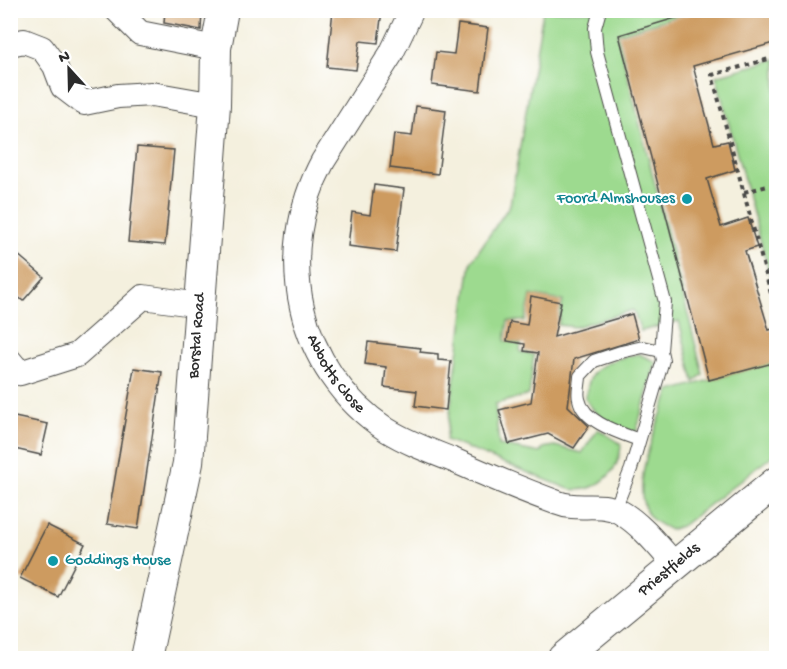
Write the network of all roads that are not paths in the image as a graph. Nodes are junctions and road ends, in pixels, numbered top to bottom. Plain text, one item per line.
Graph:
1 (117, 10) edge
2 (223, 10) edge
3 (412, 10) edge
4 (600, 10) edge
5 (10, 44) edge
6 (216, 48) junction
7 (215, 105) junction
8 (200, 305) junction
9 (661, 351) junction
10 (10, 361) edge
11 (639, 440) junction
12 (777, 482) edge
13 (615, 509) junction
14 (675, 566) junction
15 (146, 658) edge
16 (563, 658) edge

1 - 6 street
2 - 6 street, Borstal Road
3 - 13 street, Abbotts Close
4 - 9 lane
5 - 7 street
6 - 7 street, Borstal Road
7 - 8 street, Borstal Road
8 - 10 street
8 - 15 street, Borstal Road
9 - 11 lane
9 - 11 lane
11 - 13 lane
12 - 14 street, Priestfields
13 - 14 street
14 - 16 street, Priestfields

